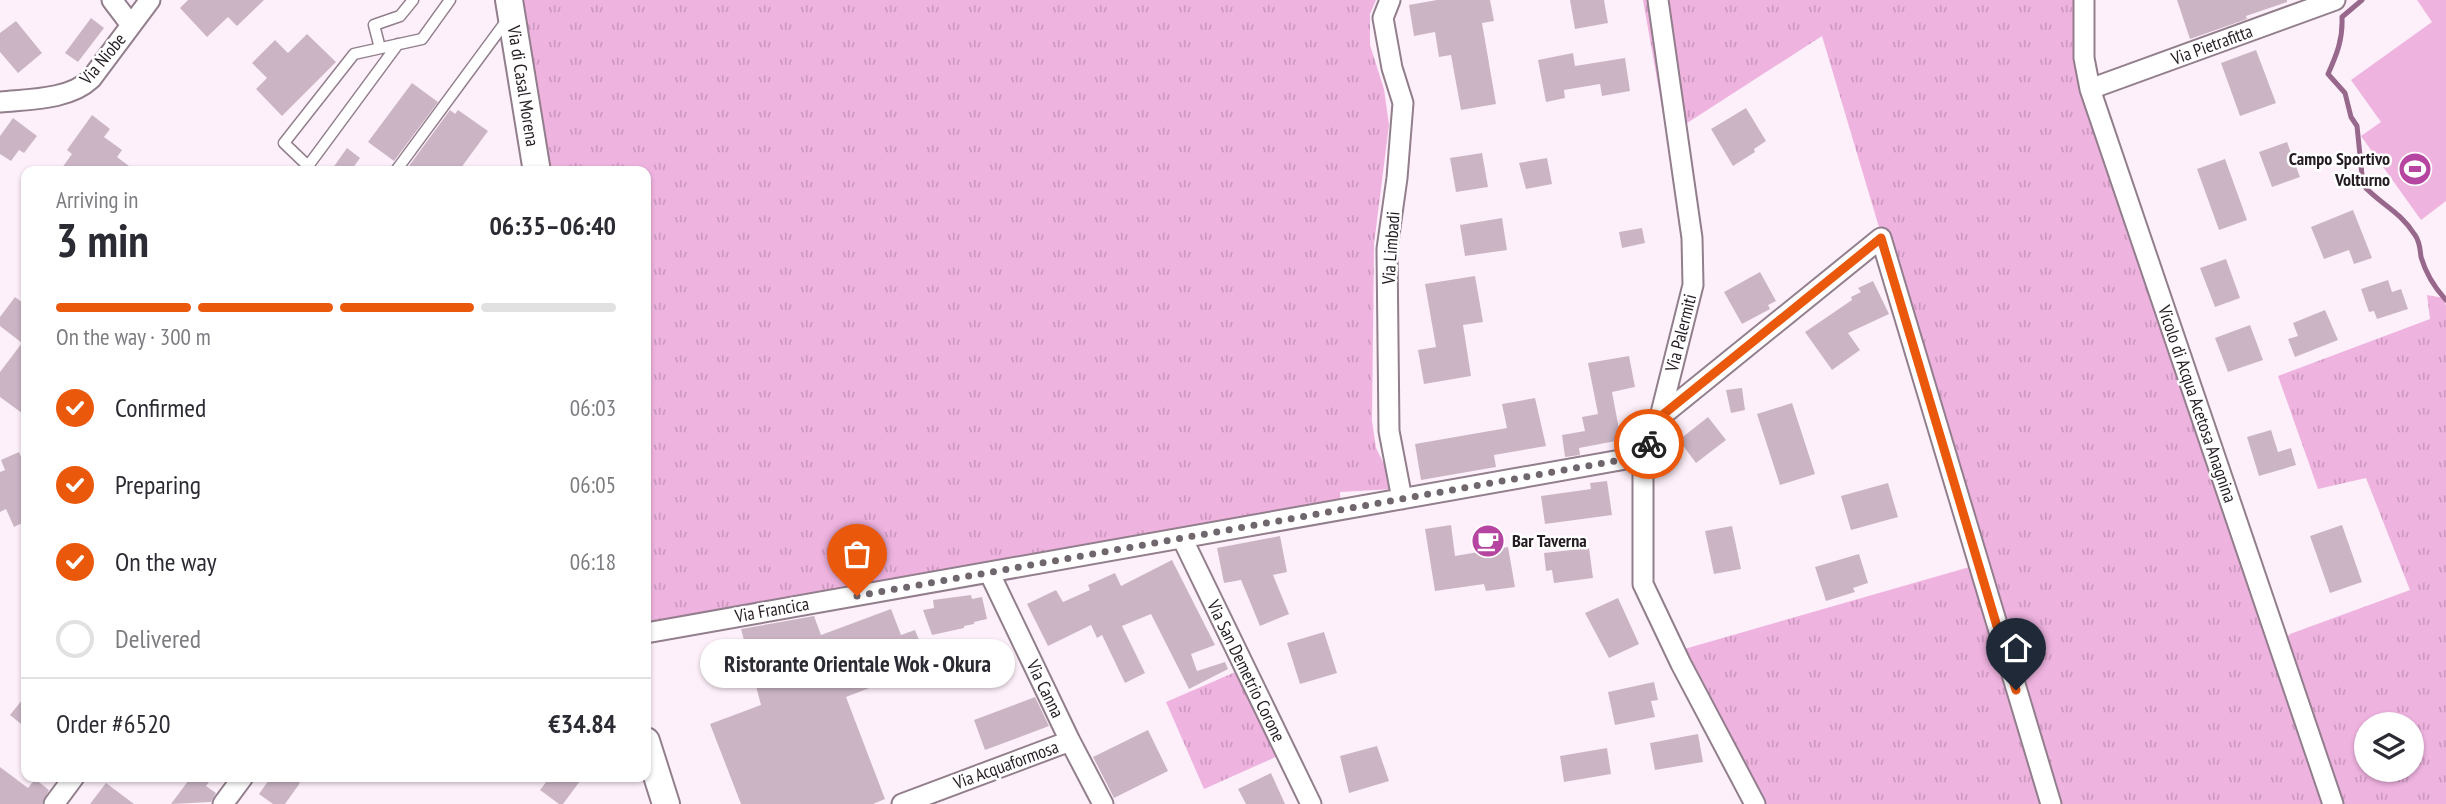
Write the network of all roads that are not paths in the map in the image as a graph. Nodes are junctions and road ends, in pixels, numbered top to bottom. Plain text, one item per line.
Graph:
1 (112, 0) edge
2 (150, 0) edge
3 (413, 0) edge
4 (450, 0) edge
5 (1390, 0) edge
6 (1658, 0) edge
7 (2084, 0) edge
8 (2335, 0) edge
9 (510, 7) edge
10 (131, 25) junction
11 (398, 44) junction
12 (380, 48) junction
13 (2090, 89) junction
14 (0, 103) edge
15 (399, 166) edge
16 (536, 166) edge
17 (1660, 417) junction
18 (1643, 456) junction
19 (1402, 499) junction
20 (1182, 538) junction
21 (989, 572) junction
22 (651, 632) edge
23 (1070, 741) junction
24 (651, 757) edge
25 (70, 782) edge
26 (239, 782) edge
27 (54, 804) edge
28 (223, 804) edge
29 (666, 804) edge
30 (902, 804) edge
31 (1103, 804) edge
32 (1311, 804) edge
33 (1755, 804) edge
34 (2050, 804) edge
35 (2333, 804) edge

1 - 10 street
2 - 10 street, Via Niobe
3 - 12 lane
4 - 11 lane
5 - 19 street, Via Limbadi
6 - 17 street, Via Palermiti
7 - 13 street, Vicolo di Acqua Acetosa Anagnina
8 - 13 street, Via Pietrafitta
9 - 15 lane
9 - 16 main road, Via di Casal Morena
10 - 14 street, Via Niobe
11 - 12 lane
11 - 12 lane
13 - 35 street, Vicolo di Acqua Acetosa Anagnina
17 - 18 street, Via Palermiti
17 - 34 street
18 - 19 street, Via Francica
18 - 33 street, Via Palermiti
19 - 20 street, Via Francica
20 - 21 street, Via Francica
20 - 32 street, Via San Demetrio Corone
21 - 22 street, Via Francica
21 - 23 street, Via Canna
23 - 30 street, Via Acquaformosa
23 - 31 street, Via Canna
24 - 29 main road
25 - 27 street
26 - 28 street

